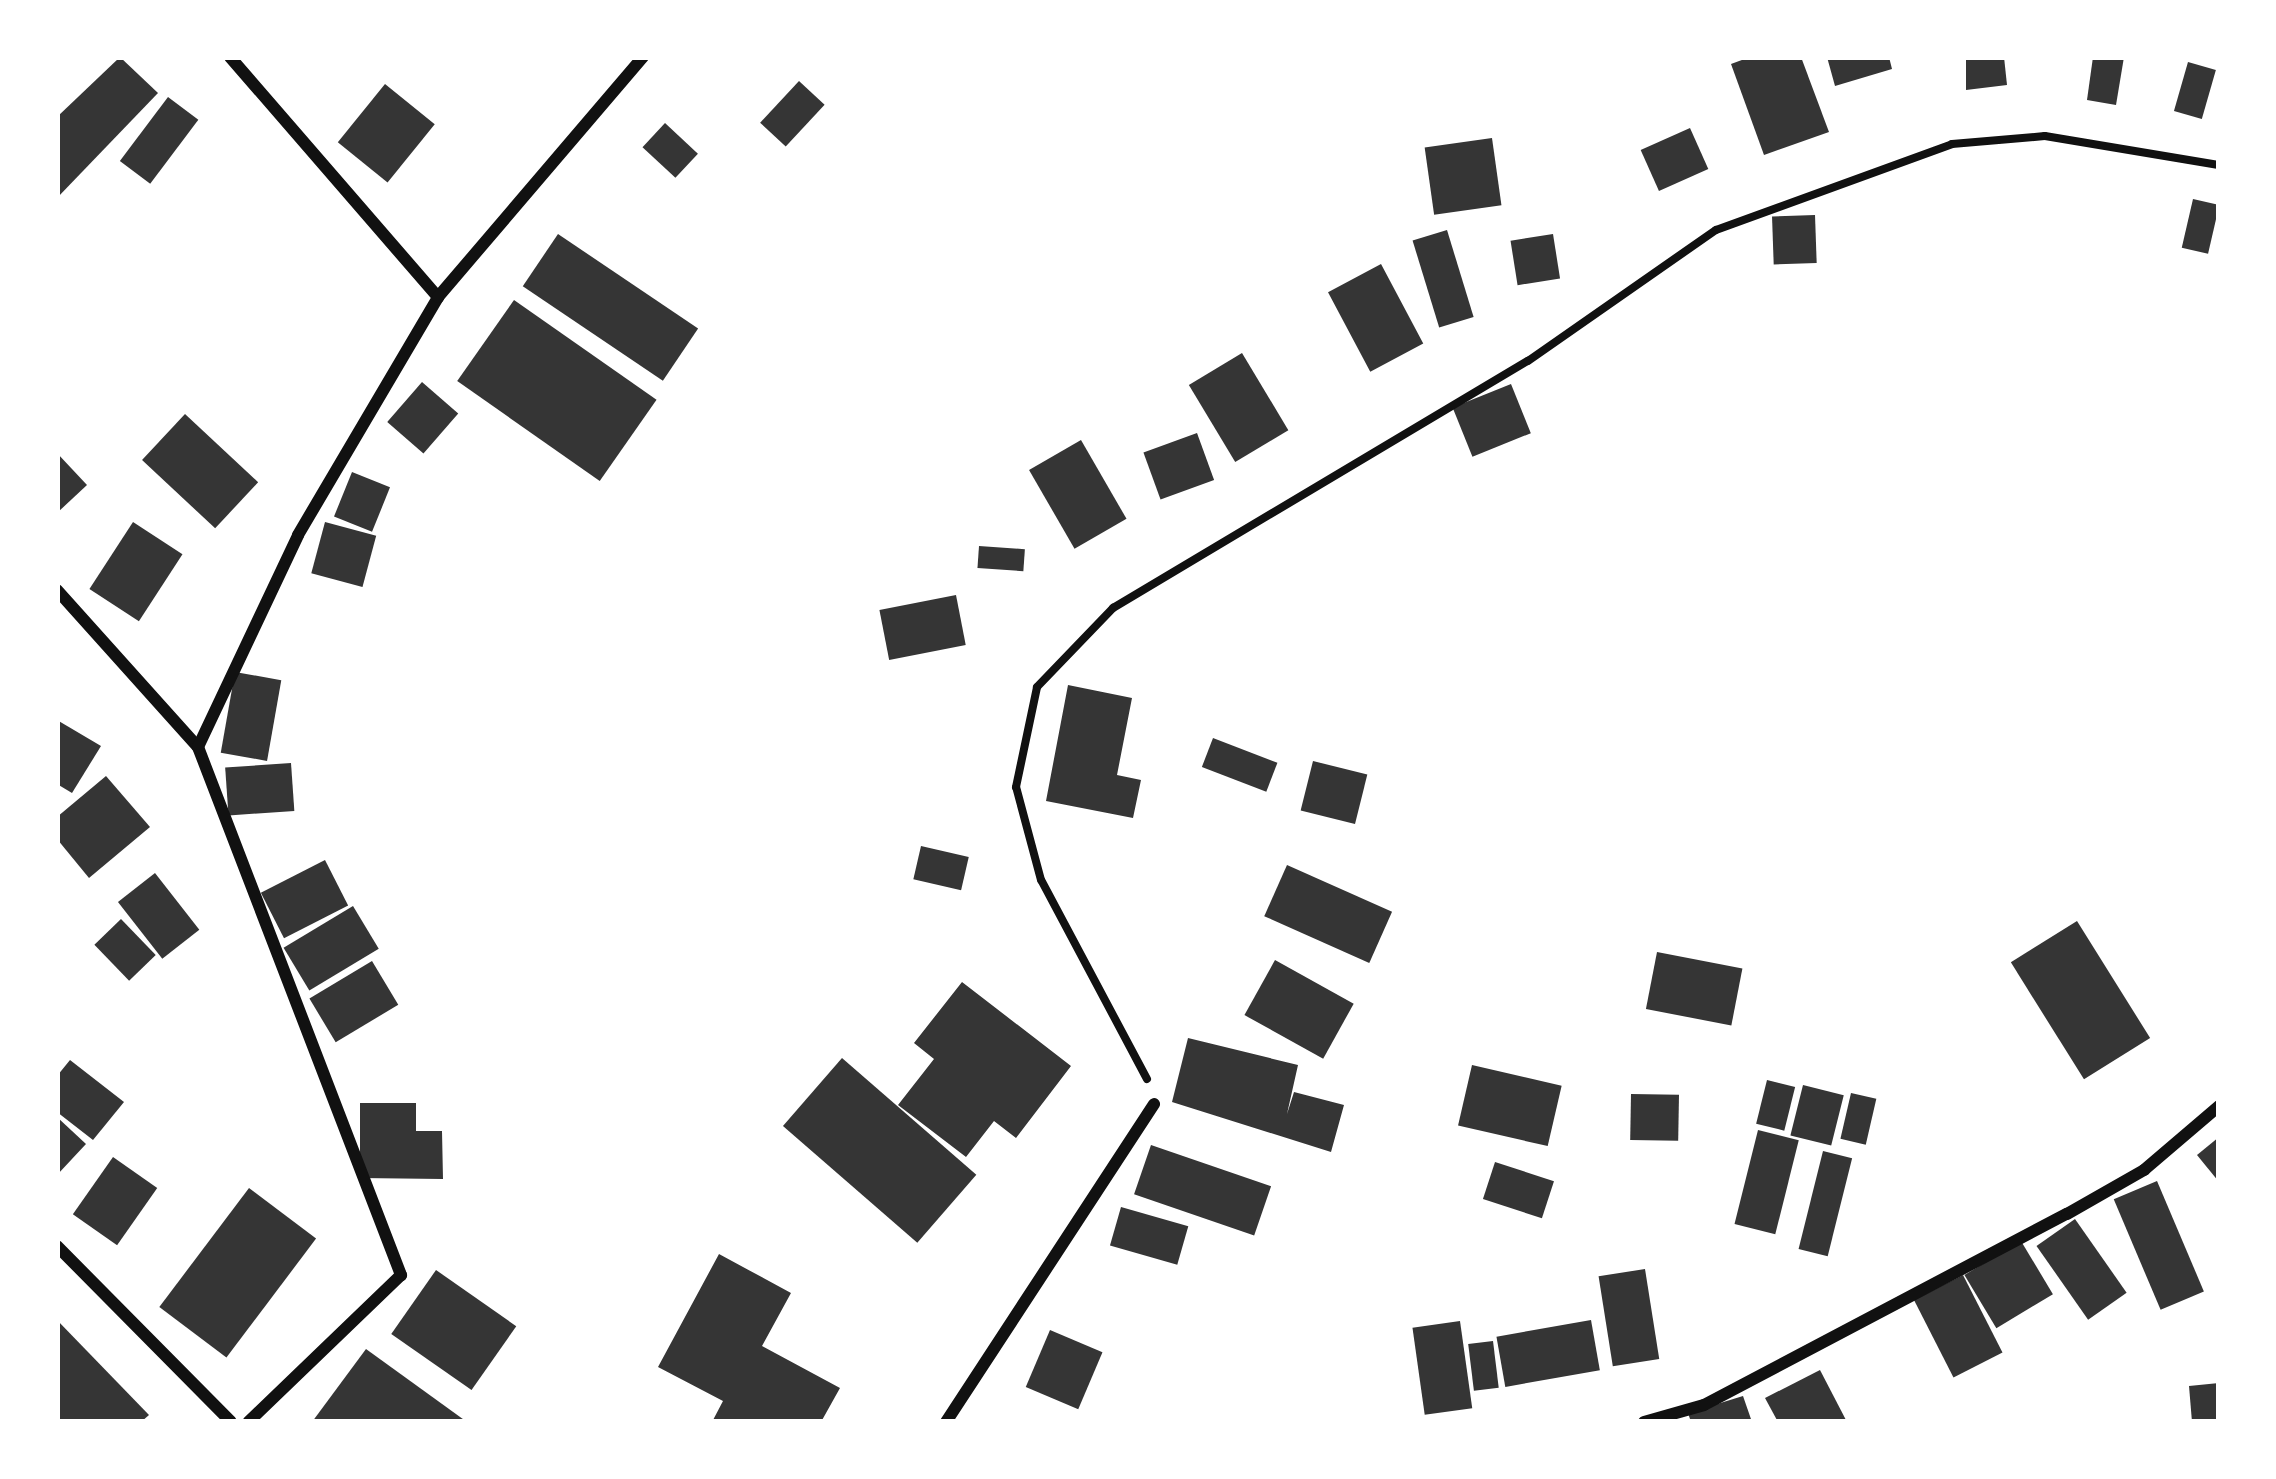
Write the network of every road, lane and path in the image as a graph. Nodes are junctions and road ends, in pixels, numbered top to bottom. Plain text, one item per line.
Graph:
1 (230, 57) edge
2 (643, 57) edge
3 (2219, 165) edge
4 (438, 297) junction
5 (57, 590) edge
6 (198, 747) junction
7 (1154, 1104) joint
8 (2219, 1106) edge
9 (57, 1246) edge
10 (230, 1422) edge
11 (248, 1422) edge
12 (946, 1422) edge
13 (1644, 1422) edge

1 - 4 street
2 - 4 street
3 - 7 path
4 - 6 street
5 - 6 street
6 - 11 street
7 - 12 street
8 - 13 street
9 - 10 street

